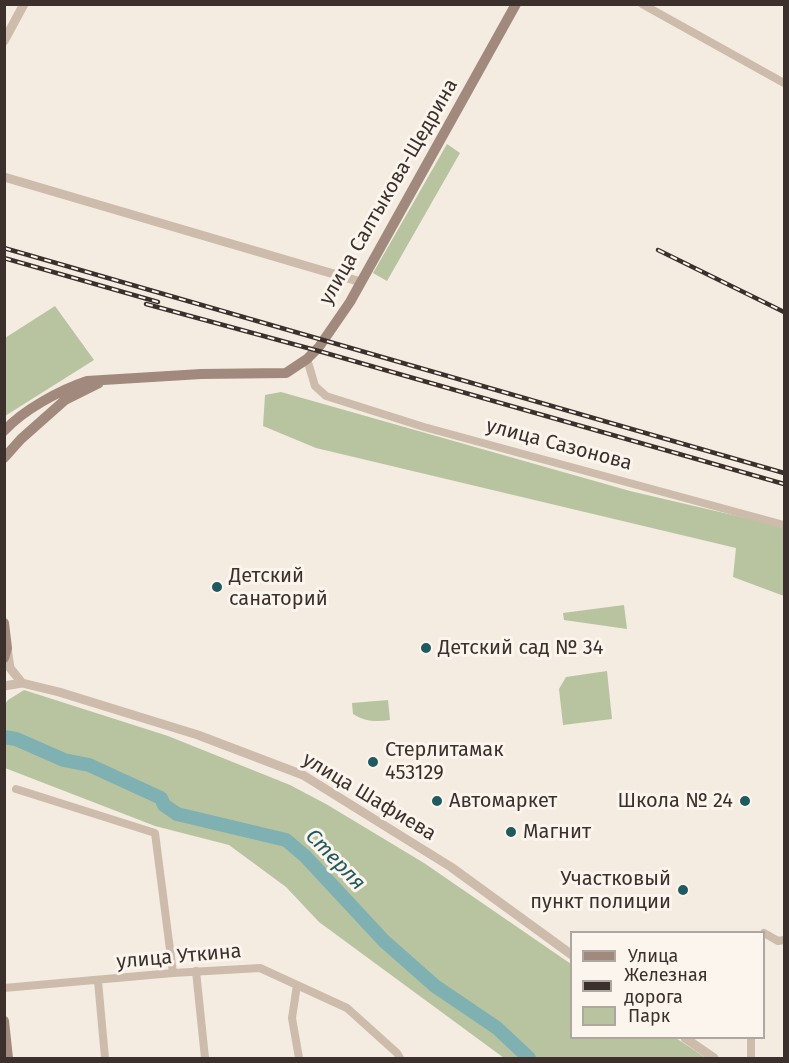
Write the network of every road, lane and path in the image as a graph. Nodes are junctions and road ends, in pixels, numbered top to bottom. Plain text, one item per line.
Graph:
1 (24, 4) edge
2 (516, 4) edge
3 (642, 4) edge
4 (4, 41) edge
5 (784, 84) edge
6 (4, 177) edge
7 (361, 282) junction
8 (307, 359) junction
9 (108, 378) junction
10 (4, 431) edge
11 (4, 458) edge
12 (784, 525) edge
13 (4, 623) edge
14 (6, 653) edge
15 (22, 683) junction
16 (4, 686) edge
17 (16, 789) dead end
18 (765, 934) edge
19 (784, 940) edge
20 (570, 954) edge
21 (196, 971) junction
22 (173, 973) junction
23 (98, 981) junction
24 (297, 985) junction
25 (4, 988) edge
26 (4, 1021) edge
27 (686, 1039) edge
28 (751, 1039) edge
29 (8, 1059) edge
30 (105, 1059) edge
31 (205, 1059) edge
32 (299, 1059) edge
33 (400, 1059) edge
34 (714, 1059) edge
35 (751, 1059) edge

1 - 4 street
2 - 7 main road, улица Салтыкова-Щедрина
3 - 5 street
6 - 7 street
7 - 8 main road, улица Салтыкова-Щедрина
8 - 9 main road, улица Салтыкова-Щедрина
8 - 12 street, улица Сазонова
9 - 10 main road
9 - 11 main road
13 - 14 main road
14 - 15 street
15 - 16 street
15 - 20 street, улица Шафиева
17 - 22 street
18 - 19 street
21 - 22 street, улица Уткина
21 - 24 street, улица Уткина
21 - 31 street
22 - 23 street, улица Уткина
23 - 25 street, улица Уткина
23 - 30 street
24 - 32 street
24 - 33 street, улица Уткина
26 - 29 main road
27 - 34 street
28 - 35 street

